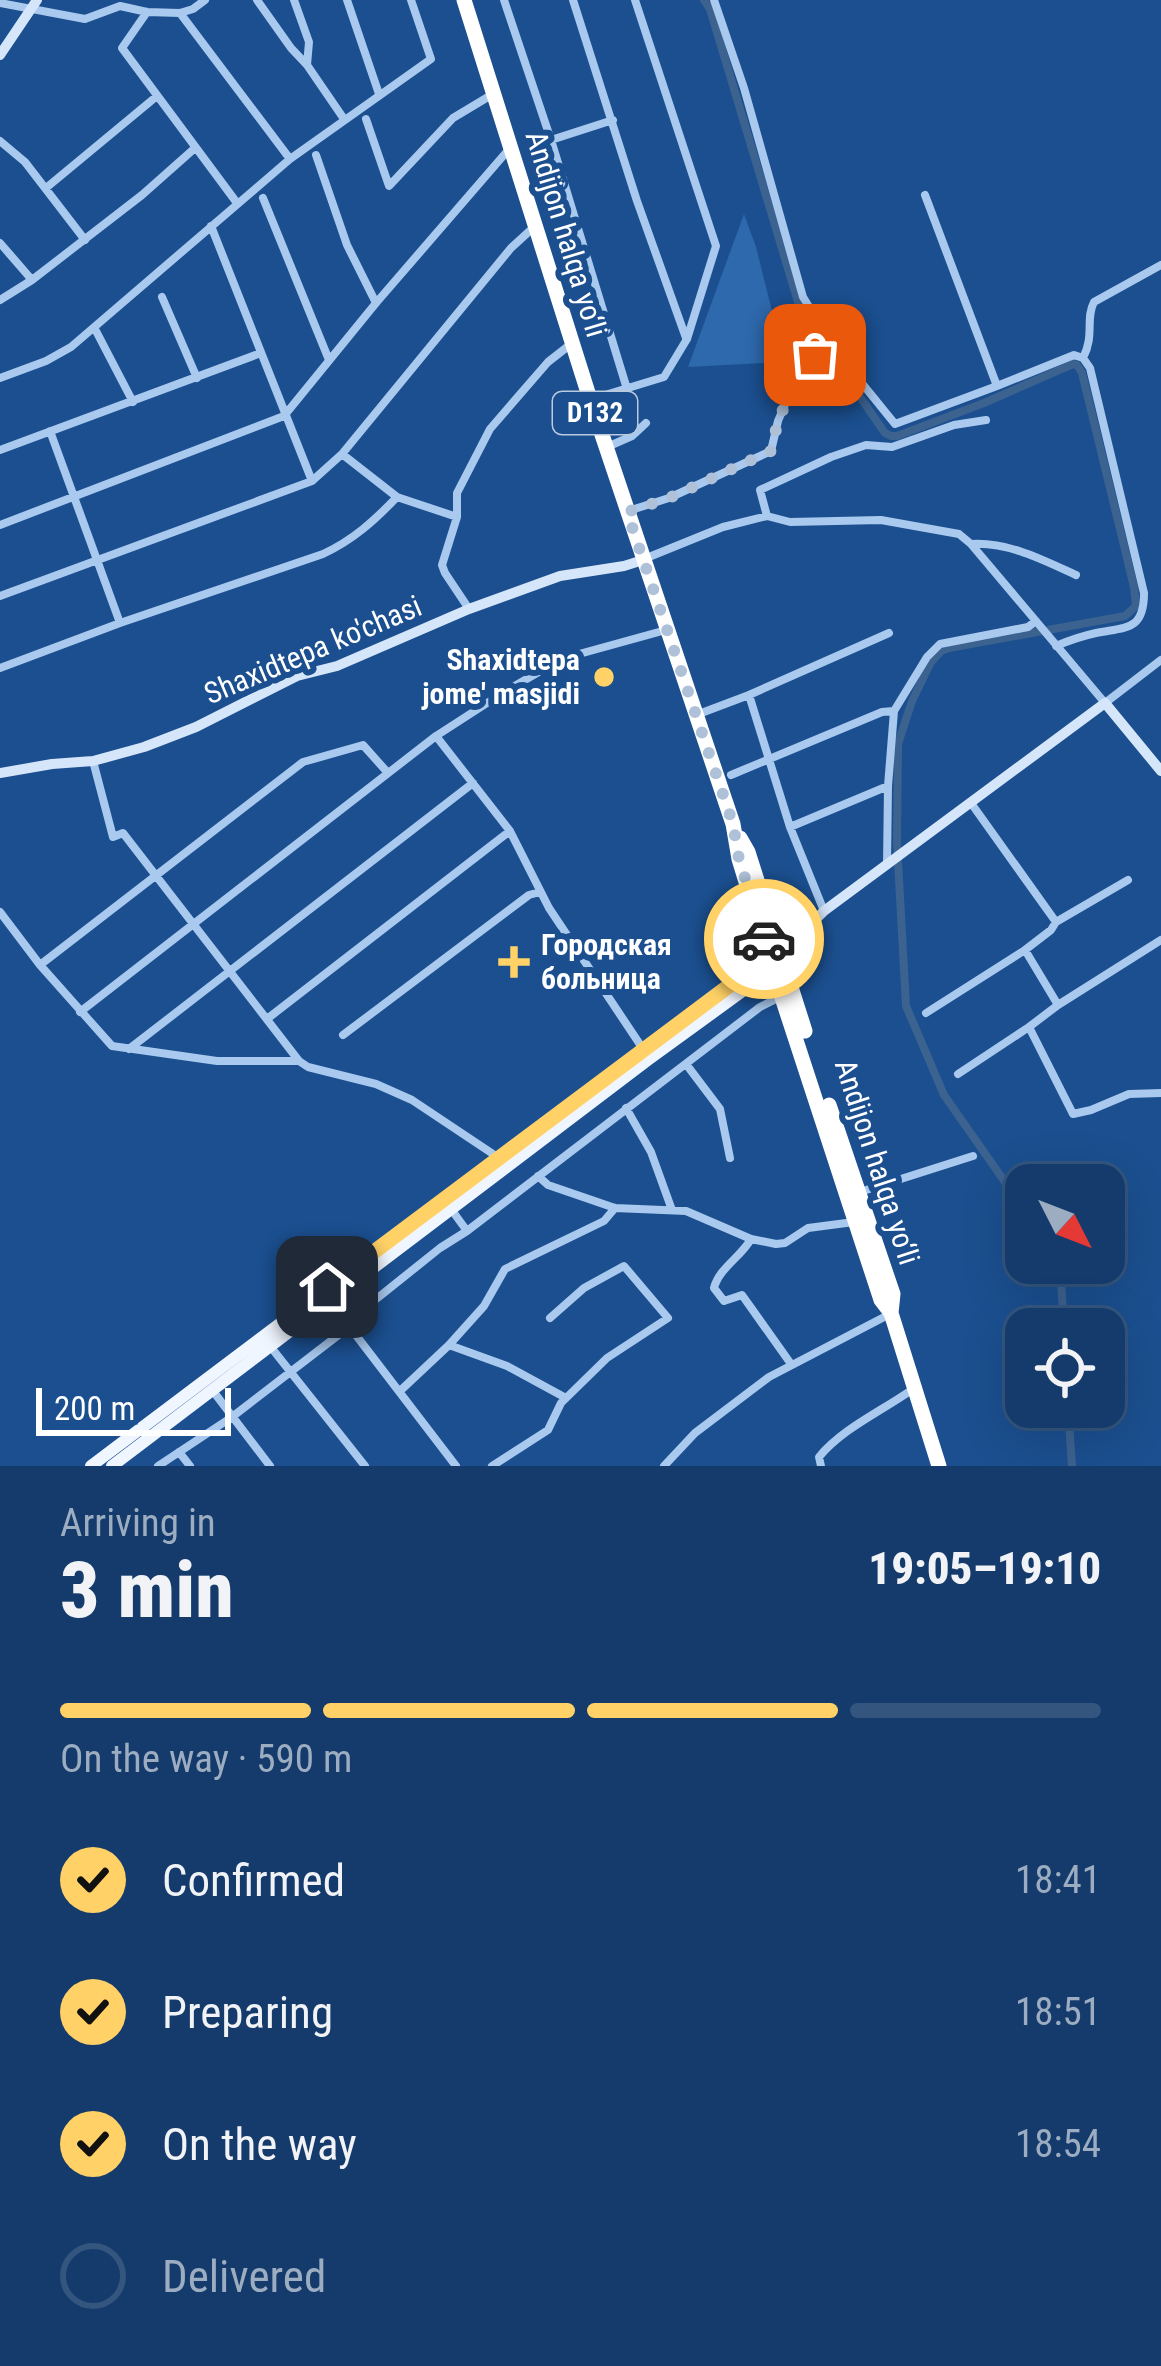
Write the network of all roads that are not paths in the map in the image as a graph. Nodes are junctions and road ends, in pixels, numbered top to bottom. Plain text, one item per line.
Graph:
1 (37, 0) edge
2 (205, 0) edge
3 (257, 0) edge
4 (295, 0) edge
5 (346, 0) edge
6 (411, 0) edge
7 (464, 0) edge
8 (504, 0) edge
9 (573, 0) edge
10 (635, 0) edge
11 (714, 0) edge
12 (0, 3) edge
13 (28, 10) junction
14 (147, 12) junction
15 (180, 14) junction
16 (0, 55) edge
17 (308, 65) junction
18 (380, 94) junction
19 (494, 94) junction
20 (157, 96) junction
21 (344, 119) junction
22 (365, 119) dead end
23 (613, 120) junction
24 (0, 140) edge
25 (551, 140) junction
26 (512, 146) junction
27 (195, 148) junction
28 (316, 155) dead end
29 (290, 159) junction
30 (46, 188) junction
31 (925, 195) dead end
32 (262, 198) dead end
33 (237, 203) junction
34 (211, 226) junction
35 (534, 226) junction
36 (85, 240) junction
37 (0, 243) edge
38 (1161, 265) edge
39 (32, 280) junction
40 (161, 297) dead end
41 (0, 300) edge
42 (376, 303) junction
43 (95, 328) junction
44 (687, 339) junction
45 (572, 344) junction
46 (261, 353) junction
47 (815, 355) dead end
48 (1083, 358) junction
49 (329, 360) junction
50 (0, 378) edge
51 (197, 378) junction
52 (997, 386) junction
53 (627, 388) junction
54 (590, 399) junction
55 (133, 402) junction
56 (284, 416) junction
57 (986, 420) dead end
58 (646, 422) dead end
59 (50, 431) junction
60 (606, 447) junction
61 (0, 450) edge
62 (342, 454) junction
63 (312, 481) junction
64 (397, 497) junction
65 (75, 498) junction
66 (627, 512) junction
67 (767, 516) junction
68 (457, 518) junction
69 (0, 525) edge
70 (970, 544) junction
71 (97, 560) junction
72 (643, 560) junction
73 (1076, 574) dead end
74 (0, 596) edge
75 (469, 609) junction
76 (120, 623) junction
77 (1038, 623) junction
78 (667, 630) junction
79 (889, 633) dead end
80 (1054, 643) junction
81 (1161, 660) edge
82 (0, 668) edge
83 (749, 695) junction
84 (1105, 703) junction
85 (894, 711) junction
86 (696, 715) junction
87 (436, 736) junction
88 (93, 761) junction
89 (769, 761) junction
90 (1161, 771) edge
91 (0, 773) edge
92 (388, 773) junction
93 (731, 775) dead end
94 (473, 783) junction
95 (888, 786) junction
96 (971, 803) junction
97 (790, 827) junction
98 (510, 831) junction
99 (889, 864) junction
100 (157, 875) junction
101 (1128, 880) dead end
102 (541, 892) junction
103 (824, 911) junction
104 (0, 912) edge
105 (1056, 922) junction
106 (194, 923) junction
107 (10, 925) junction
108 (0, 933) edge
109 (797, 938) joint
110 (1161, 940) edge
111 (1025, 950) junction
112 (776, 959) junction
113 (40, 965) junction
114 (230, 971) junction
115 (783, 996) junction
116 (1058, 1006) junction
117 (80, 1012) junction
118 (926, 1013) dead end
119 (267, 1019) junction
120 (1029, 1027) junction
121 (343, 1035) dead end
122 (129, 1049) junction
123 (643, 1049) junction
124 (299, 1061) junction
125 (686, 1064) junction
126 (958, 1074) dead end
127 (1161, 1093) edge
128 (626, 1108) junction
129 (549, 1134) junction
130 (564, 1155) junction
131 (973, 1156) dead end
132 (499, 1158) junction
133 (730, 1158) dead end
134 (538, 1176) junction
135 (858, 1193) junction
136 (615, 1208) junction
137 (451, 1209) junction
138 (673, 1210) junction
139 (855, 1222) junction
140 (467, 1231) junction
141 (751, 1239) junction
142 (891, 1313) junction
143 (550, 1318) dead end
144 (352, 1330) junction
145 (449, 1345) junction
146 (269, 1346) junction
147 (791, 1364) junction
148 (290, 1371) junction
149 (914, 1388) junction
150 (212, 1389) junction
151 (400, 1391) junction
152 (566, 1398) junction
153 (232, 1417) junction
154 (146, 1431) junction
155 (179, 1452) junction
156 (91, 1466) edge
157 (112, 1466) edge
158 (158, 1466) edge
159 (190, 1466) edge
160 (270, 1466) edge
161 (365, 1466) edge
162 (456, 1466) edge
163 (493, 1466) edge
164 (664, 1466) edge
165 (821, 1466) edge
166 (939, 1466) edge

1 - 13 street
2 - 15 street
3 - 17 street
4 - 17 street
5 - 18 street
6 - 18 street
7 - 19 highway, Andijon halqa yo‘li / D132
8 - 25 street
9 - 23 street
10 - 44 street
11 - 52 street
12 - 13 street
13 - 14 street
13 - 16 street
14 - 15 street
14 - 20 street
15 - 29 street
17 - 21 street
18 - 21 street
19 - 22 street
19 - 26 highway, Andijon halqa yo‘li / D132
20 - 27 street
20 - 30 street
21 - 29 street
23 - 25 street
23 - 44 street
24 - 30 street
25 - 53 street
26 - 35 highway, Andijon halqa yo‘li / D132
26 - 42 street
27 - 33 street
27 - 36 street
28 - 42 street
29 - 33 street
30 - 36 street
31 - 52 street
32 - 49 street
33 - 34 street
34 - 43 street
34 - 46 street
35 - 45 highway, Andijon halqa yo‘li / D132
35 - 62 street
36 - 39 street
37 - 39 street
38 - 48 street
39 - 41 street
40 - 51 street
42 - 49 street
43 - 50 street
43 - 55 street
44 - 53 street
45 - 54 highway, Andijon halqa yo‘li / D132
45 - 68 street
46 - 51 street
46 - 56 street
47 - 66 street
48 - 52 street
48 - 80 street
49 - 56 street
51 - 55 street
53 - 54 street
54 - 60 highway, Andijon halqa yo‘li / D132
55 - 59 street
56 - 63 street
56 - 65 street
57 - 67 street
58 - 60 street
59 - 61 street
59 - 65 street
60 - 66 highway, Andijon halqa yo‘li / D132
62 - 63 street
62 - 64 street
63 - 71 street
64 - 68 street
64 - 76 street
65 - 69 street
65 - 71 street
66 - 72 highway, Andijon halqa yo‘li / D132
67 - 70 street
67 - 72 street
68 - 75 street
70 - 73 street
70 - 77 street
71 - 74 street
71 - 76 street
72 - 75 street, Shaxidtepa ko'chasi
72 - 78 highway, Andijon halqa yo‘li / D132
75 - 88 street, Shaxidtepa ko'chasi
76 - 82 street
77 - 80 street
77 - 85 street
78 - 86 highway, Andijon halqa yo‘li / D132
78 - 87 street
79 - 83 street
80 - 84 street
81 - 84 street
83 - 86 street
83 - 89 street
84 - 90 street
84 - 96 street
85 - 89 street
85 - 95 street
86 - 112 highway, Andijon halqa yo‘li / D132
87 - 92 street
87 - 94 street
88 - 91 street, Shaxidtepa ko'chasi
88 - 100 street
89 - 93 street
89 - 97 street
92 - 100 street
92 - 106 street
94 - 98 street
94 - 114 street
95 - 97 street
95 - 99 street
96 - 99 street
96 - 105 street
97 - 103 street
98 - 102 street
98 - 119 street
99 - 103 street
100 - 106 street
100 - 113 street
101 - 105 street
102 - 121 street
102 - 123 street
103 - 109 street
104 - 107 street
105 - 111 street
106 - 114 street
106 - 117 street
107 - 108 street
107 - 113 street
109 - 112 main road
110 - 116 street
111 - 116 street
111 - 118 street
112 - 115 highway, Andijon halqa yo‘li / D132
112 - 123 main road
112 - 129 main road
112 - 135 highway, Andijon halqa yo‘li / D132
113 - 117 street
114 - 119 street
114 - 122 street
115 - 125 street
115 - 139 highway, Andijon halqa yo‘li / D132
116 - 120 street
117 - 122 street
119 - 124 street
120 - 126 street
120 - 127 street
122 - 124 street
123 - 132 main road
124 - 132 street
125 - 128 street
125 - 133 street
128 - 130 street
128 - 138 street
129 - 130 street
129 - 137 main road
130 - 134 street
131 - 135 street
132 - 154 main road
134 - 136 street
134 - 140 street
135 - 142 highway, Andijon halqa yo‘li / D132
136 - 138 street
136 - 145 street
137 - 140 street
137 - 146 main road
138 - 141 street
139 - 141 street
139 - 142 highway, Andijon halqa yo‘li / D132
140 - 144 street
141 - 147 street
142 - 147 street
142 - 149 highway, Andijon halqa yo‘li / D132
143 - 152 street
144 - 148 street
144 - 151 street
145 - 151 street
145 - 152 street
146 - 148 street
146 - 150 main road
147 - 164 street
148 - 153 street
148 - 161 street
149 - 165 street
149 - 166 highway, Andijon halqa yo‘li / D132
150 - 153 street
150 - 154 main road
151 - 162 street
152 - 163 street
153 - 155 street
153 - 160 street
154 - 156 main road
154 - 157 main road
155 - 158 street
155 - 159 street

